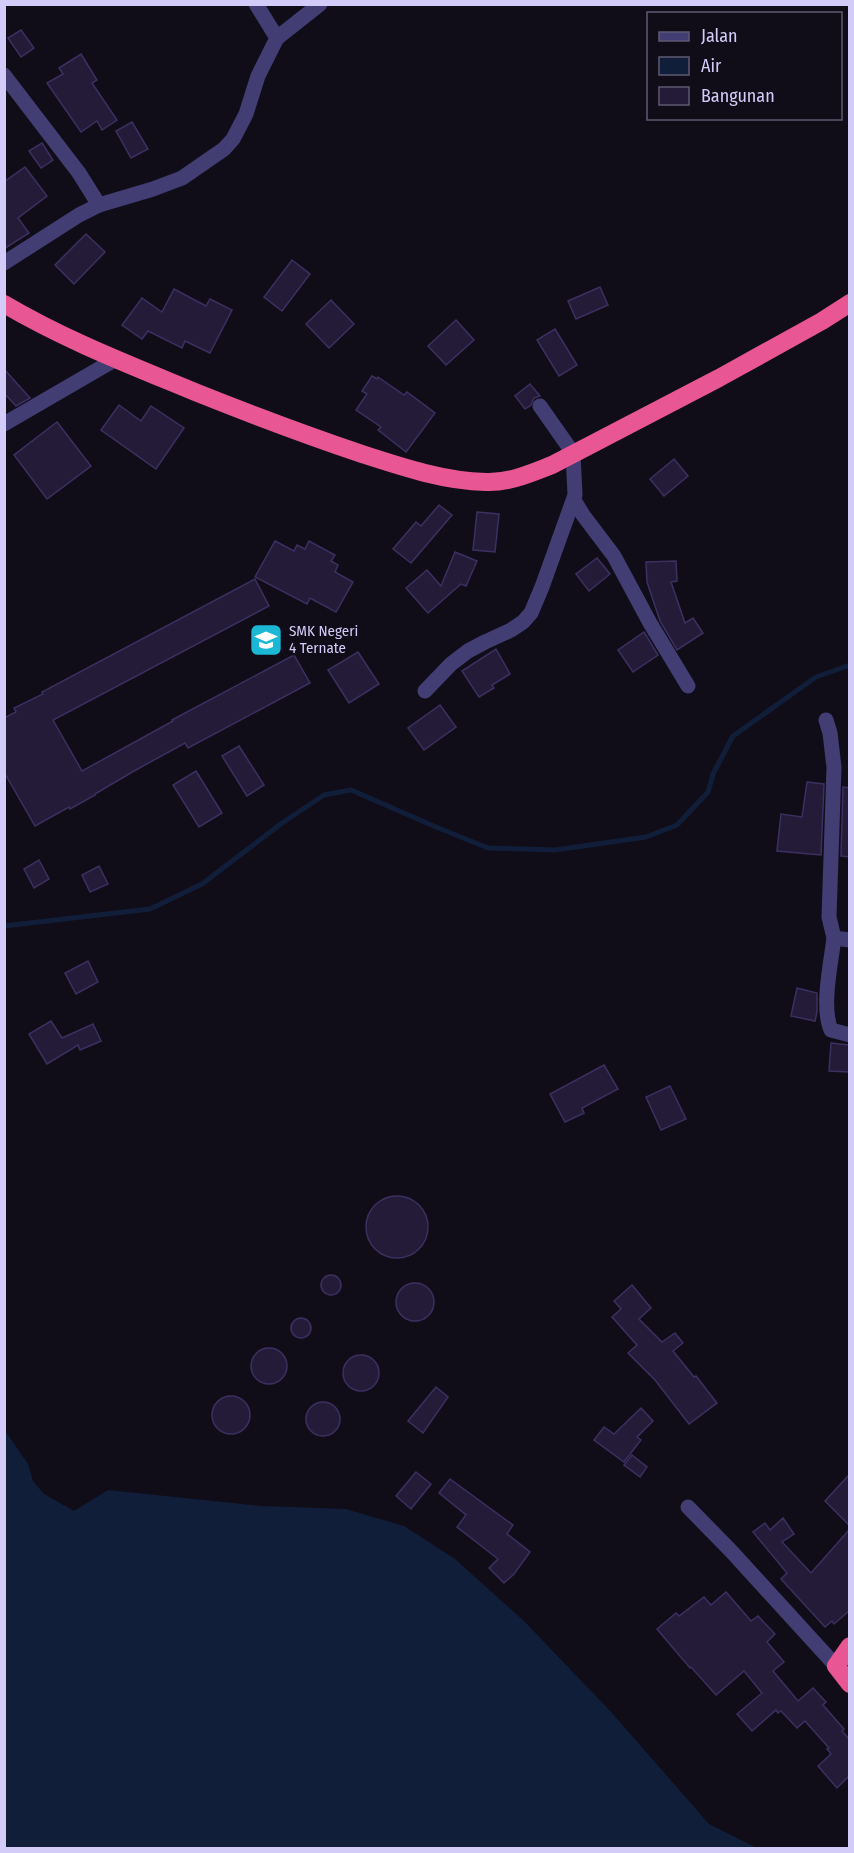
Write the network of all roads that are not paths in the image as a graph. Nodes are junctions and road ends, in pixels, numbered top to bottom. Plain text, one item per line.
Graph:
1 (256, 4) edge
2 (320, 4) edge
3 (277, 38) junction
4 (4, 75) edge
5 (99, 205) junction
6 (4, 263) edge
7 (849, 303) edge
8 (4, 304) edge
9 (116, 359) junction
10 (540, 406) dead end
11 (4, 424) edge
12 (573, 453) junction
13 (574, 500) junction
14 (688, 686) dead end
15 (424, 691) dead end
16 (826, 720) dead end
17 (834, 938) junction
18 (849, 940) edge
19 (849, 1035) edge
20 (688, 1507) dead end
21 (849, 1646) edge
22 (836, 1666) junction
23 (849, 1684) edge

1 - 3 street
2 - 3 street
3 - 5 street
4 - 5 street
5 - 6 street
7 - 12 highway
8 - 9 highway
9 - 11 street
9 - 12 highway
10 - 12 street
12 - 13 street
13 - 14 street
13 - 15 street
16 - 17 street
17 - 18 street
17 - 19 street
20 - 22 street
21 - 22 highway
22 - 23 highway

